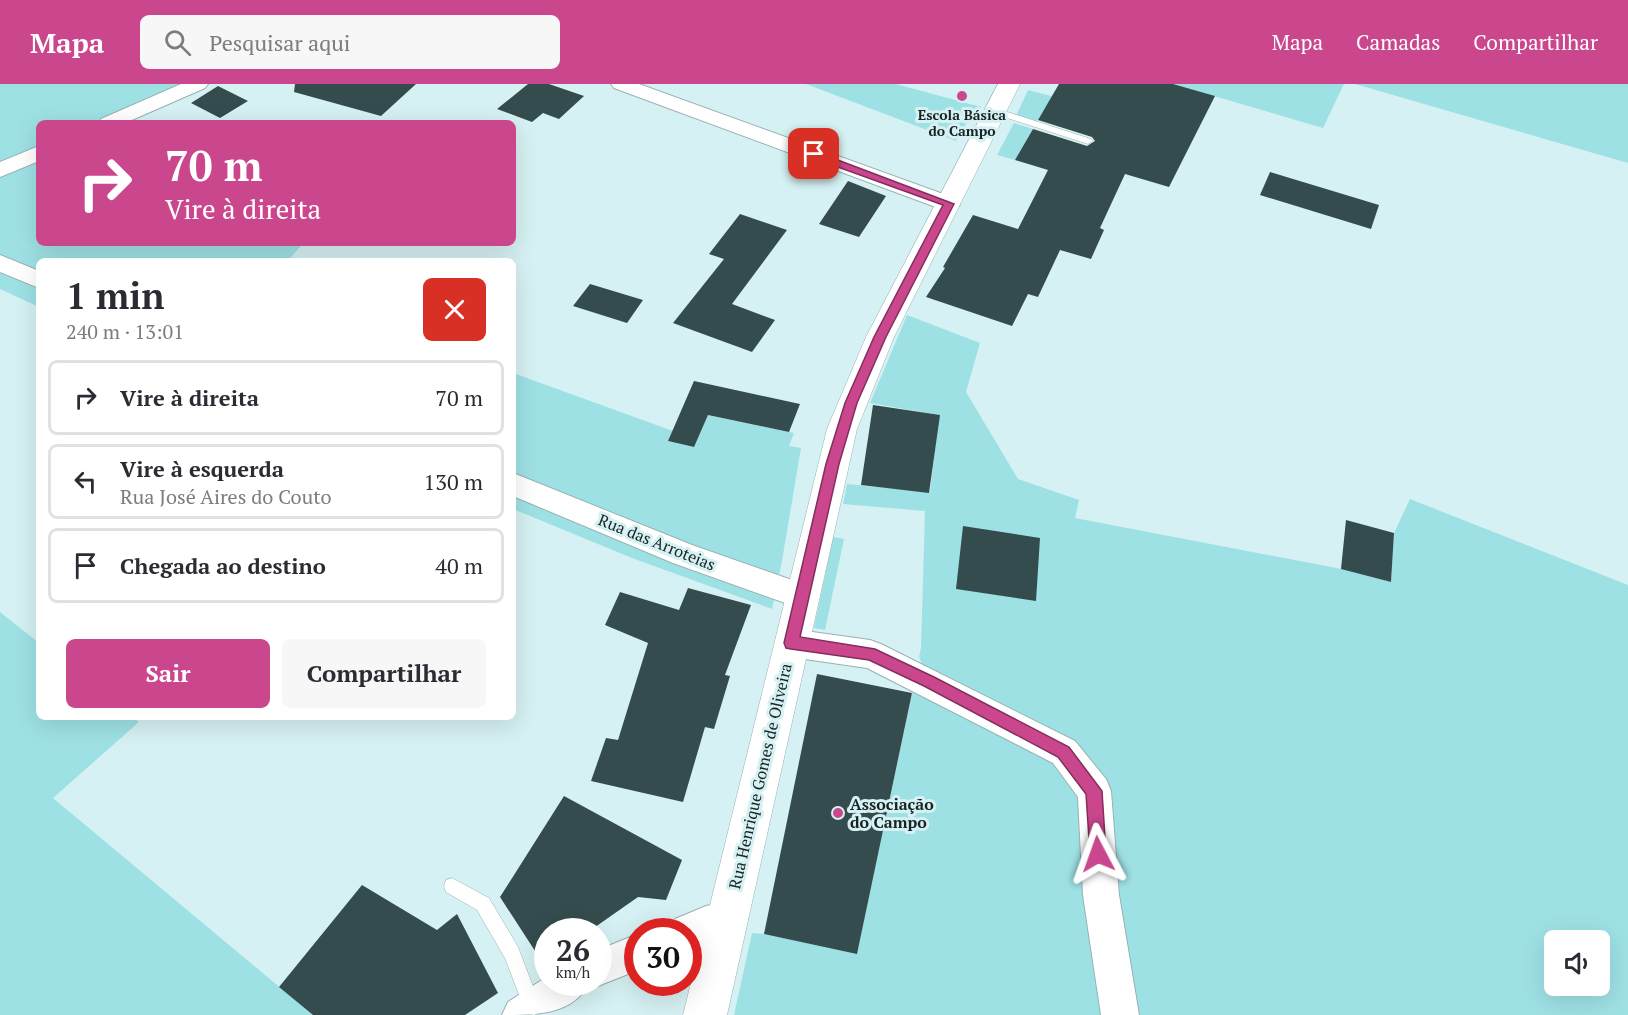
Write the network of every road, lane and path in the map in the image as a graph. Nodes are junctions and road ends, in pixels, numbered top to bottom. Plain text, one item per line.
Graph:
1 (198, 84) edge
2 (621, 84) edge
3 (1009, 84) edge
4 (995, 111) junction
5 (115, 120) edge
6 (1088, 141) dead end
7 (36, 154) edge
8 (0, 170) edge
9 (949, 204) junction
10 (0, 263) edge
11 (36, 279) edge
12 (516, 485) edge
13 (802, 596) junction
14 (791, 643) junction
15 (453, 886) dead end
16 (727, 920) junction
17 (702, 925) edge
18 (550, 996) edge
19 (526, 1011) edge
20 (705, 1015) edge
21 (1120, 1015) edge

1 - 5 street
2 - 9 street
3 - 4 street, Rua Henrique Gomes de Oliveira
4 - 6 lane
4 - 9 street, Rua Henrique Gomes de Oliveira
7 - 8 street
9 - 13 street, Rua Henrique Gomes de Oliveira
10 - 11 street
12 - 13 street, Rua das Arroteias
13 - 14 street, Rua Henrique Gomes de Oliveira
14 - 16 street, Rua Henrique Gomes de Oliveira
14 - 21 street
15 - 19 lane
16 - 17 street
16 - 20 street, Rua Henrique Gomes de Oliveira
18 - 19 street

